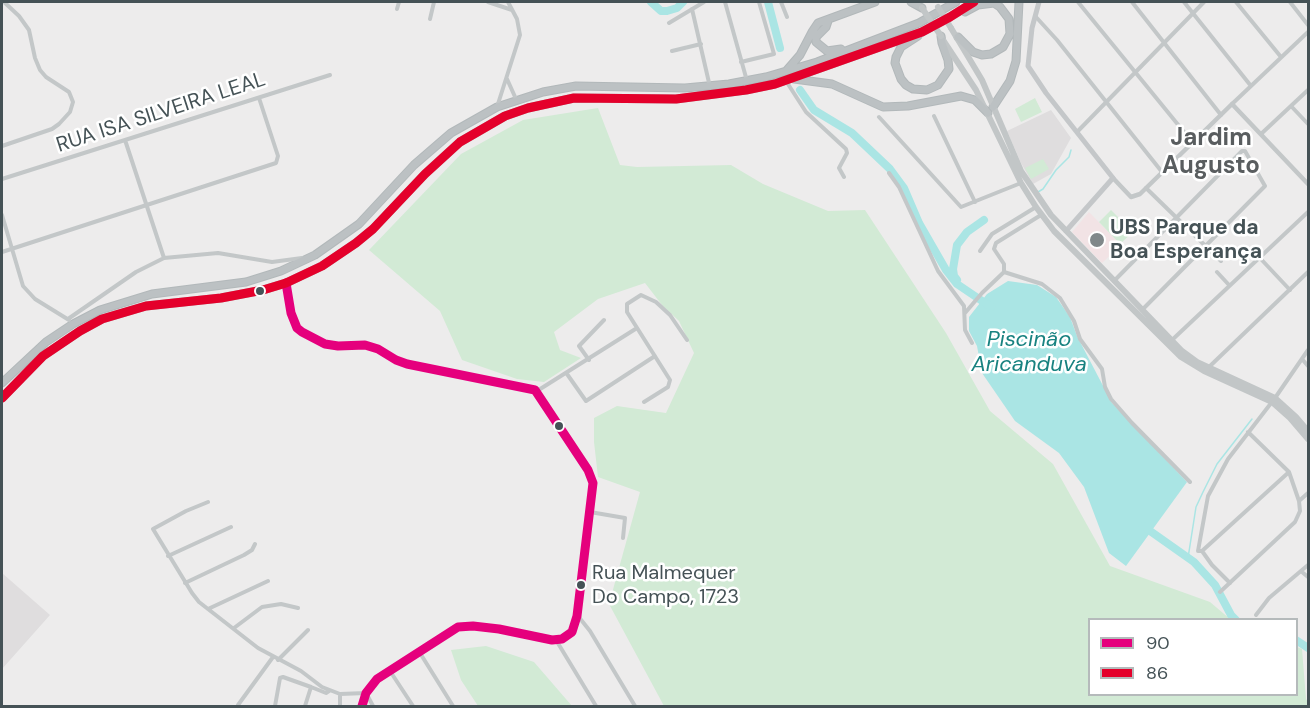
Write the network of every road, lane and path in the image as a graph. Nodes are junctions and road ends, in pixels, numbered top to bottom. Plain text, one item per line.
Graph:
1 (4, 2) edge
2 (399, 2) edge
3 (434, 2) edge
4 (488, 2) edge
5 (507, 2) edge
6 (704, 2) edge
7 (725, 2) edge
8 (759, 2) edge
9 (781, 2) edge
10 (875, 2) edge
11 (911, 2) edge
12 (956, 2) edge
13 (974, 2) edge
14 (1019, 2) edge
15 (1039, 2) edge
16 (1078, 2) edge
17 (1132, 2) edge
18 (1184, 2) edge
19 (1204, 2) edge
20 (1236, 2) edge
21 (1290, 2) edge
22 (866, 3) edge
23 (936, 4) edge
24 (920, 5) edge
25 (397, 9) dead end
26 (692, 9) junction
27 (513, 10) junction
28 (959, 12) junction
29 (1193, 13) junction
30 (1034, 15) junction
31 (787, 17) dead end
32 (430, 19) dead end
33 (828, 21) junction
34 (669, 23) dead end
35 (1308, 25) edge
36 (922, 32) junction
37 (1308, 32) edge
38 (941, 36) junction
39 (958, 37) junction
40 (1164, 42) junction
41 (701, 44) junction
42 (850, 50) junction
43 (672, 51) dead end
44 (1281, 57) junction
45 (741, 62) junction
46 (1136, 71) junction
47 (785, 72) junction
48 (330, 75) dead end
49 (507, 78) junction
50 (789, 80) junction
51 (747, 81) junction
52 (1251, 86) junction
53 (710, 87) junction
54 (1308, 90) edge
55 (259, 98) junction
56 (516, 99) junction
57 (1107, 101) junction
58 (1232, 104) junction
59 (1291, 106) junction
60 (497, 107) junction
61 (993, 107) junction
62 (988, 113) junction
63 (1221, 115) junction
64 (934, 116) dead end
65 (879, 117) dead end
66 (1308, 124) edge
67 (1077, 132) junction
68 (1261, 135) junction
69 (125, 140) junction
70 (1193, 143) junction
71 (2, 146) edge
72 (1162, 172) junction
73 (889, 173) dead end
74 (844, 177) dead end
75 (1113, 178) junction
76 (2, 179) edge
77 (1021, 183) junction
78 (1308, 184) edge
79 (1146, 188) junction
80 (975, 202) junction
81 (146, 205) junction
82 (1036, 207) junction
83 (1308, 212) edge
84 (2, 215) edge
85 (1041, 215) junction
86 (1177, 217) junction
87 (1066, 231) junction
88 (1206, 246) junction
89 (12, 249) junction
90 (980, 251) dead end
91 (2, 252) edge
92 (315, 255) junction
93 (1259, 257) junction
94 (164, 258) junction
95 (1221, 261) dead end
96 (1004, 272) junction
97 (1217, 272) dead end
98 (1308, 272) edge
99 (1114, 281) junction
100 (286, 283) junction
101 (1229, 285) junction
102 (1290, 290) junction
103 (1143, 309) junction
104 (964, 313) junction
105 (604, 320) dead end
106 (70, 322) junction
107 (637, 327) junction
108 (687, 340) dead end
109 (1172, 340) junction
110 (972, 343) dead end
111 (1308, 350) edge
112 (655, 356) junction
113 (1302, 359) junction
114 (589, 360) junction
115 (1308, 366) edge
116 (1209, 368) junction
117 (15, 370) junction
118 (567, 374) junction
119 (2, 383) edge
120 (2, 388) edge
121 (537, 391) junction
122 (2, 398) edge
123 (1273, 400) junction
124 (644, 402) dead end
125 (1308, 431) edge
126 (1248, 432) junction
127 (1308, 439) edge
128 (1289, 472) junction
129 (1190, 482) dead end
130 (1308, 493) edge
131 (1299, 501) junction
132 (208, 502) dead end
133 (590, 512) junction
134 (231, 526) dead end
135 (1201, 536) junction
136 (623, 537) dead end
137 (1212, 543) junction
138 (255, 544) dead end
139 (1202, 551) junction
140 (168, 556) junction
141 (1308, 565) edge
142 (1302, 572) junction
143 (1308, 577) edge
144 (268, 581) dead end
145 (185, 583) junction
146 (1230, 583) junction
147 (1220, 592) dead end
148 (298, 608) dead end
149 (208, 609) junction
150 (1256, 615) dead end
151 (577, 616) junction
152 (234, 628) junction
153 (308, 630) dead end
154 (556, 640) junction
155 (420, 653) junction
156 (273, 657) junction
157 (278, 660) junction
158 (390, 671) junction
159 (311, 687) junction
160 (329, 691) junction
161 (366, 693) junction
162 (340, 694) junction
163 (238, 705) edge
164 (362, 705) edge
165 (372, 705) edge
166 (275, 706) edge
167 (305, 706) edge
168 (340, 706) edge
169 (412, 706) edge
170 (453, 706) edge
171 (596, 706) edge
172 (635, 706) edge

1 - 71 street
2 - 25 street
3 - 32 street
4 - 27 street
5 - 27 street
6 - 26 street
7 - 45 street
8 - 45 street
9 - 31 street
10 - 22 highway
11 - 24 highway
12 - 42 highway
13 - 28 highway
14 - 61 highway
15 - 30 main road
16 - 46 street
17 - 40 street
18 - 29 street
19 - 29 street
20 - 44 street
21 - 35 street
22 - 33 highway
23 - 39 main road, bridge
24 - 38 main road, bridge
26 - 34 street
26 - 41 street
27 - 49 street
28 - 36 highway
28 - 39 highway
29 - 40 street
29 - 52 street
30 - 57 street
30 - 67 main road
33 - 42 highway
33 - 47 highway
36 - 38 highway
36 - 50 highway
37 - 44 street
38 - 62 main road
39 - 61 main road
40 - 46 street
40 - 63 street
41 - 43 street
41 - 53 street
42 - 47 highway
44 - 52 street
45 - 51 street
46 - 57 street
46 - 70 street
47 - 51 highway
48 - 55 street, RUA ISA SILVEIRA LEAL
49 - 56 street
49 - 60 street
50 - 62 highway
50 - 74 street
50 - 100 highway
51 - 53 highway
52 - 58 street
53 - 56 highway
54 - 59 street
55 - 69 street, RUA ISA SILVEIRA LEAL
55 - 81 street
56 - 60 highway
57 - 67 street
57 - 72 street
58 - 63 street
58 - 68 street
59 - 66 street
59 - 68 street
60 - 92 highway
61 - 87 main road
62 - 77 main road
63 - 70 street
64 - 80 street
65 - 80 street
67 - 75 main road
68 - 78 street
69 - 76 street, RUA ISA SILVEIRA LEAL
69 - 81 street
70 - 72 street
72 - 79 street
73 - 104 street
75 - 79 street
75 - 87 main road
77 - 80 street
77 - 82 main road
79 - 86 street
81 - 89 street
81 - 94 street
82 - 85 main road
82 - 90 street
83 - 93 street
84 - 89 street
85 - 87 main road
85 - 96 street
85 - 123 main road
86 - 88 street
86 - 88 street
86 - 99 street
87 - 99 main road
88 - 95 street
88 - 103 street
89 - 91 street
89 - 106 street
92 - 94 street
92 - 106 highway
93 - 101 street
93 - 102 street
94 - 106 street
96 - 104 street
96 - 129 street
97 - 101 street
98 - 102 street
99 - 103 main road
100 - 121 street
100 - 122 highway
101 - 109 street
102 - 116 street
103 - 109 main road
104 - 110 street
105 - 114 street
106 - 117 highway
107 - 108 street
107 - 112 street
107 - 114 street
109 - 116 main road
111 - 113 street
112 - 118 street
112 - 124 street
113 - 115 street
113 - 123 street
114 - 118 street
116 - 123 main road
117 - 119 highway
117 - 120 highway
118 - 121 street
121 - 133 street
123 - 125 main road
123 - 126 street
123 - 127 main road
126 - 128 street
126 - 135 street
128 - 131 street
128 - 137 street
130 - 131 street
131 - 146 street
132 - 140 street
133 - 136 street
133 - 151 street
134 - 140 street
135 - 137 street
135 - 139 street
137 - 139 street
138 - 145 street
139 - 146 street
140 - 145 street
141 - 142 street
142 - 143 street
142 - 150 street
144 - 149 street
145 - 149 street
146 - 147 street
148 - 152 street
149 - 152 street
151 - 154 street
151 - 172 street
152 - 156 street
153 - 157 street
154 - 155 street
154 - 171 street
155 - 158 street
155 - 170 street
156 - 157 street
156 - 163 street
157 - 160 street
158 - 161 street
158 - 169 street
159 - 160 street
159 - 166 street
159 - 167 street
160 - 162 street
161 - 162 street
161 - 164 street
161 - 165 street
162 - 168 street
164 - 165 street

